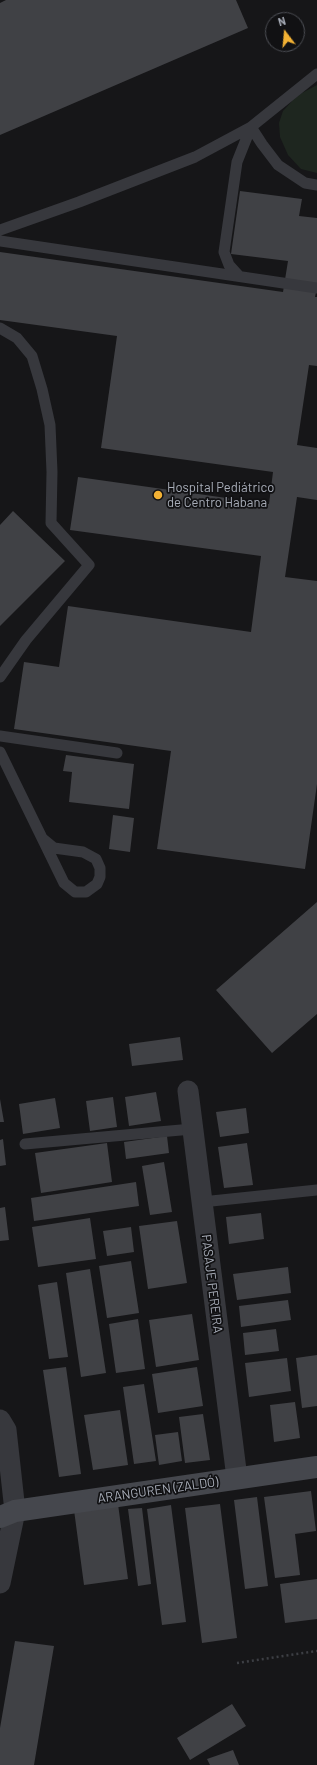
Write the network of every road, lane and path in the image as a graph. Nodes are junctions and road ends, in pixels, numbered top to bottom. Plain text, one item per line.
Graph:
1 (317, 74) edge
2 (251, 127) junction
3 (317, 185) edge
4 (0, 230) edge
5 (0, 241) edge
6 (240, 276) junction
7 (317, 288) edge
8 (0, 328) edge
9 (0, 677) edge
10 (0, 736) edge
11 (0, 752) edge
12 (117, 753) dead end
13 (42, 839) junction
14 (188, 1090) dead end
15 (192, 1129) junction
16 (25, 1144) dead end
17 (317, 1190) edge
18 (202, 1202) junction
19 (0, 1420) edge
20 (317, 1467) edge
21 (237, 1478) junction
22 (7, 1514) edge
23 (0, 1583) edge
24 (317, 1651) edge
25 (237, 1663) dead end

1 - 2 lane
2 - 3 lane
2 - 4 lane
2 - 6 lane
5 - 6 lane
6 - 7 lane
8 - 9 lane
10 - 12 lane
11 - 13 lane
13 - 13 lane
14 - 15 street, PASAJE PEREIRA
15 - 16 lane
15 - 18 street, PASAJE PEREIRA
17 - 18 lane
18 - 21 street, PASAJE PEREIRA
19 - 22 street
20 - 21 main road, ARANGUREN (ZALDÓ)
21 - 22 main road, ARANGUREN (ZALDÓ)
22 - 23 street
24 - 25 path

